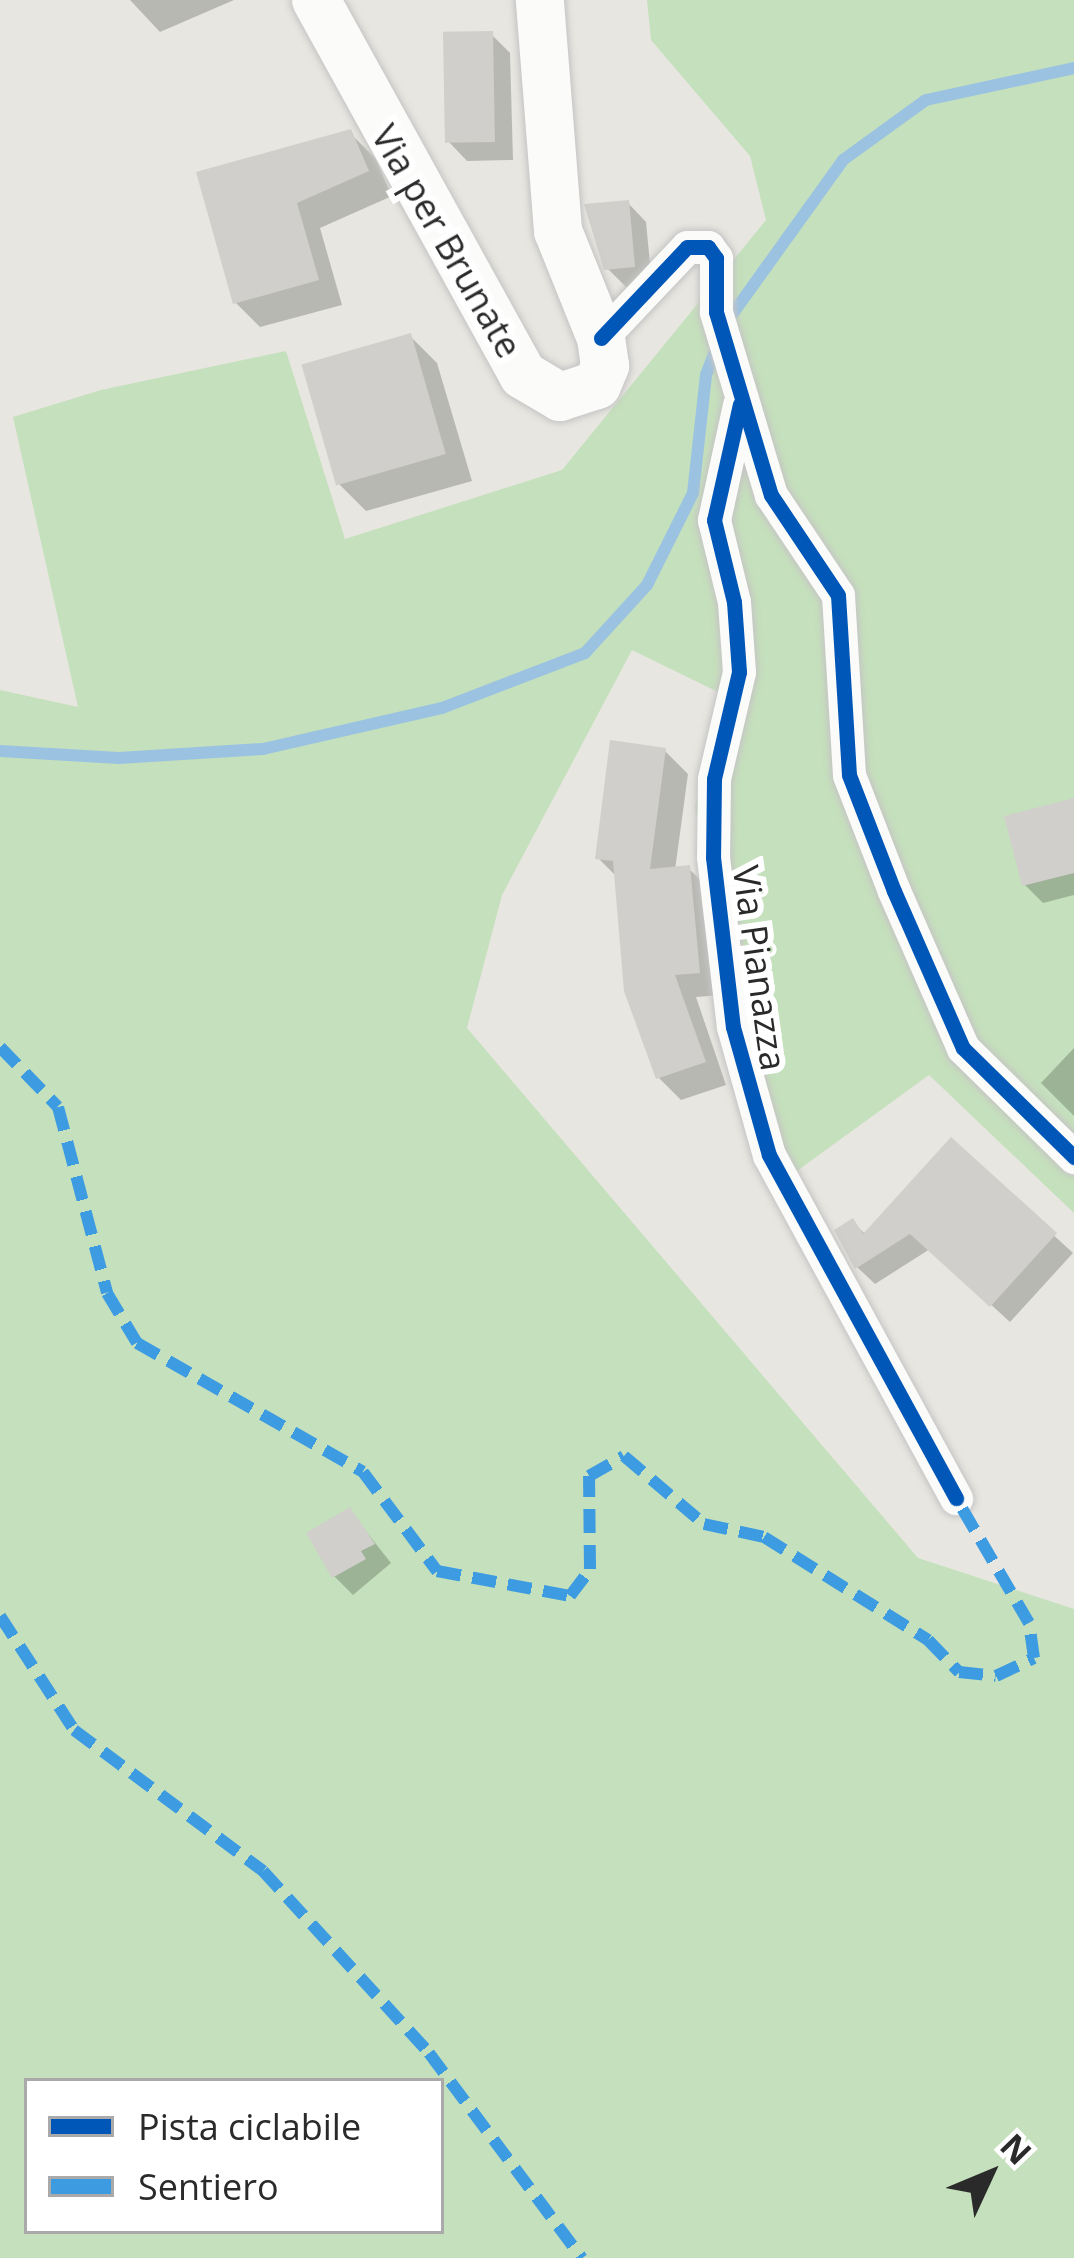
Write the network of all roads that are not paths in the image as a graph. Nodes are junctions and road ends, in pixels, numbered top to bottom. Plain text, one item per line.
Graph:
1 (316, 0) edge
2 (540, 0) edge
3 (601, 338) junction
4 (740, 404) junction
5 (1074, 1157) edge
6 (956, 1498) dead end

1 - 3 street, Via per Brunate
2 - 3 street
3 - 4 street, Via Pianazza
4 - 5 street, Via Pianazza
4 - 6 street, Via Pianazza

